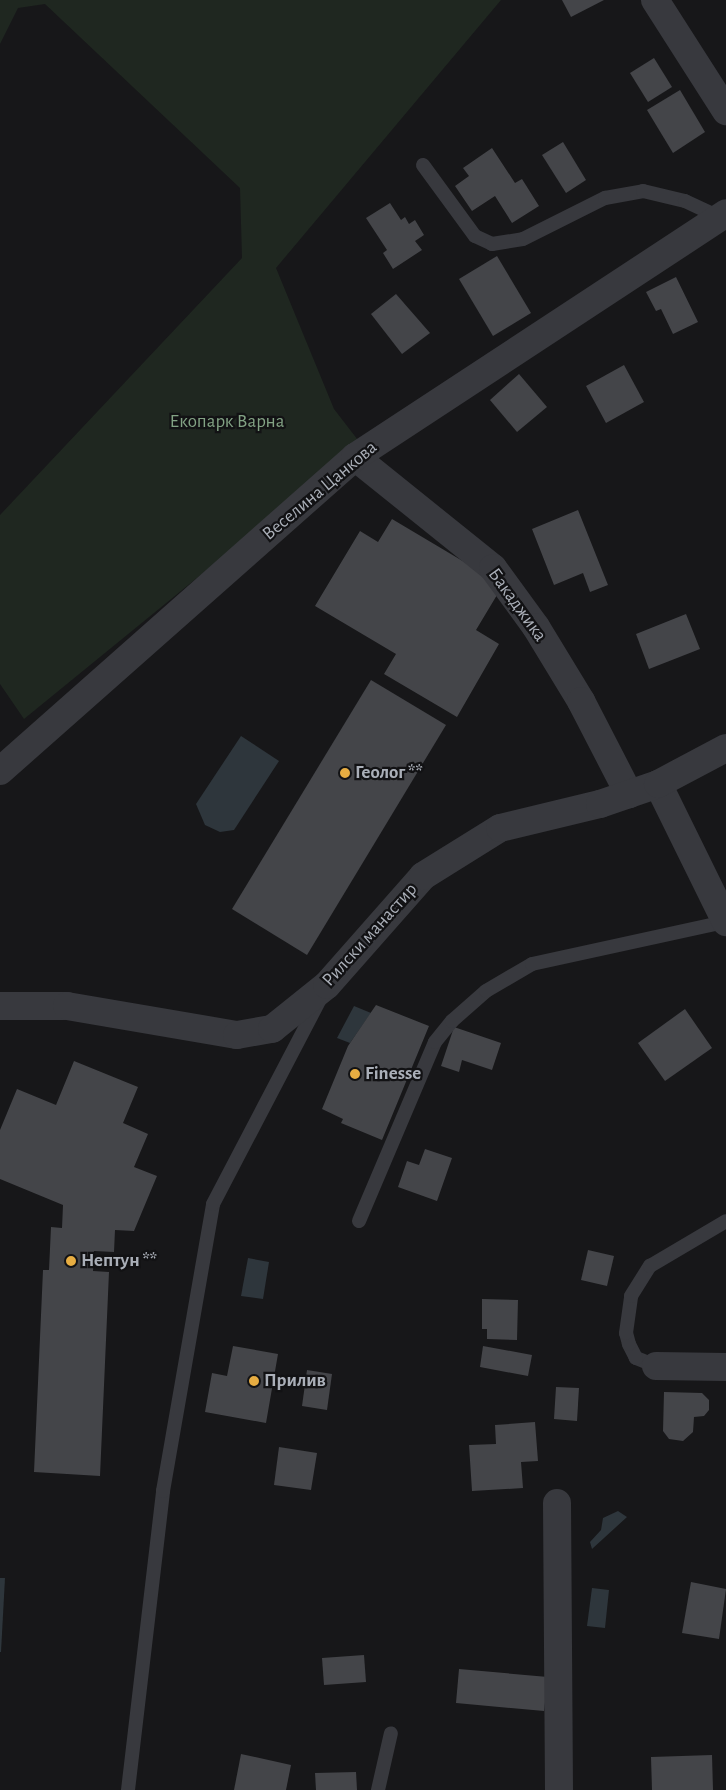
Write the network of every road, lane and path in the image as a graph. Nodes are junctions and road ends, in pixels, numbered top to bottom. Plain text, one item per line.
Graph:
1 (655, 0) edge
2 (726, 111) edge
3 (423, 164) dead end
4 (723, 215) edge
5 (355, 457) junction
6 (726, 748) edge
7 (0, 771) edge
8 (658, 784) junction
9 (629, 794) junction
10 (726, 922) edge
11 (327, 985) junction
12 (0, 1006) edge
13 (359, 1220) dead end
14 (726, 1221) edge
15 (656, 1366) joint
16 (726, 1367) edge
17 (557, 1503) dead end
18 (392, 1733) dead end
19 (128, 1790) edge
20 (378, 1790) edge
21 (559, 1790) edge

1 - 2 street
3 - 4 lane, Веселина Цанкова
4 - 5 street, Веселина Цанкова
5 - 7 street, Веселина Цанкова
5 - 9 street, Бакаджика
6 - 8 street, Рилски манастир
8 - 9 street, Рилски манастир
8 - 10 street
9 - 11 street, Рилски манастир
10 - 13 lane
11 - 12 street, Рилски манастир
11 - 19 lane
14 - 15 lane
15 - 16 street
17 - 21 street
18 - 20 lane

